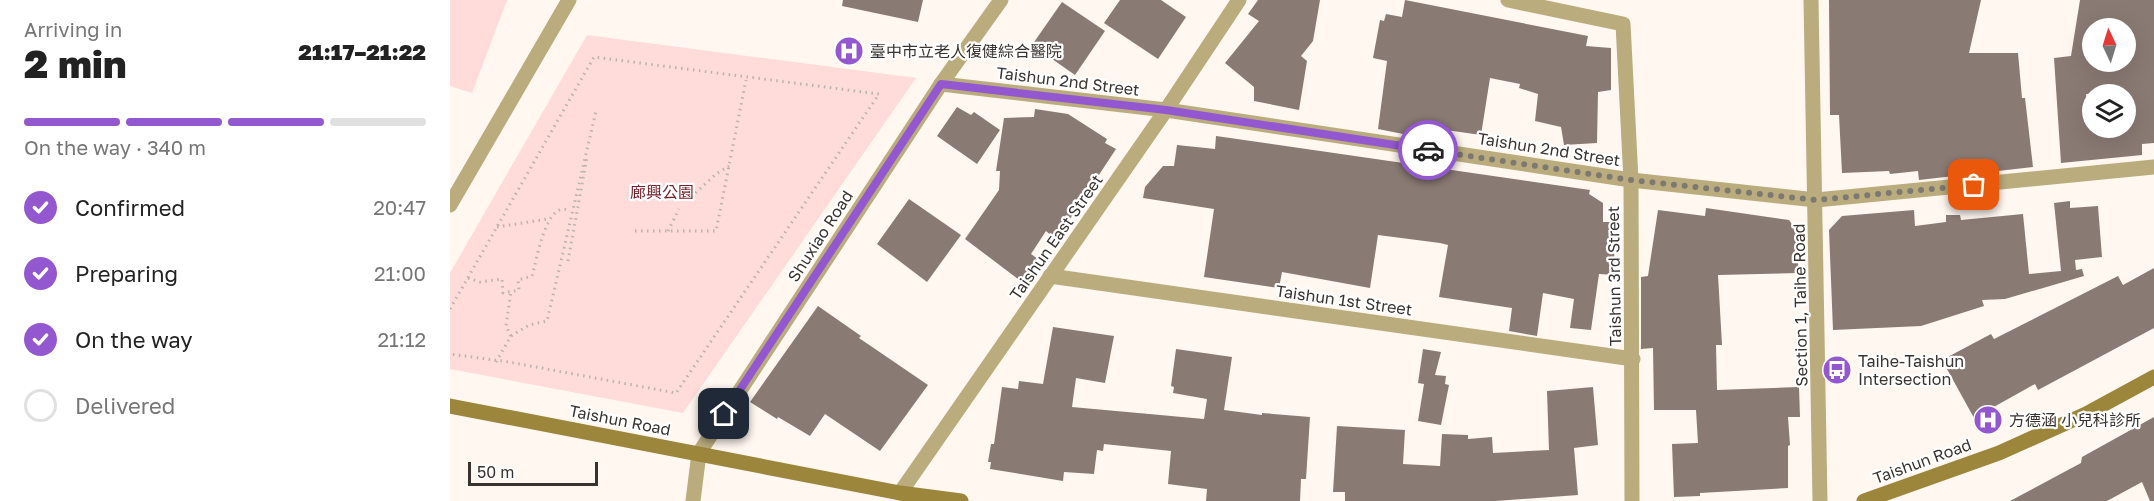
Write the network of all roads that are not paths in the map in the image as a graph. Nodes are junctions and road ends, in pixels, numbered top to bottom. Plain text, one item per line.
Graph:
1 (569, 0) edge
2 (1000, 0) edge
3 (1239, 0) edge
4 (1508, 0) edge
5 (1811, 0) edge
6 (941, 84) junction
7 (1166, 110) junction
8 (2154, 166) edge
9 (1631, 180) junction
10 (1816, 200) junction
11 (450, 205) edge
12 (1050, 276) junction
13 (1633, 359) junction
14 (2154, 377) edge
15 (450, 406) edge
16 (699, 453) junction
17 (900, 493) junction
18 (693, 501) edge
19 (961, 501) edge
20 (1632, 501) edge
21 (1820, 501) edge
22 (1864, 501) edge

1 - 11 street
2 - 6 street, Shuxiao Road
3 - 7 street, Taishun East Street
4 - 9 street, Taishun 3rd Street
5 - 10 street, Section 1, Taihe Road
6 - 7 street, Taishun 2nd Street
6 - 16 street, Shuxiao Road
7 - 9 street, Taishun 2nd Street
7 - 12 street, Taishun East Street
8 - 10 street, Taishun 2nd Street
9 - 10 street, Taishun 2nd Street
9 - 13 street, Taishun 3rd Street
10 - 21 street, Section 1, Taihe Road
12 - 13 street, Taishun 1st Street
12 - 17 street, Taishun East Street
13 - 20 street, Taishun 3rd Street
14 - 22 street, Taishun Road
15 - 16 street, Taishun Road
16 - 17 street, Taishun Road
16 - 18 street, Shuxiao Road
17 - 19 street, Taishun Road

